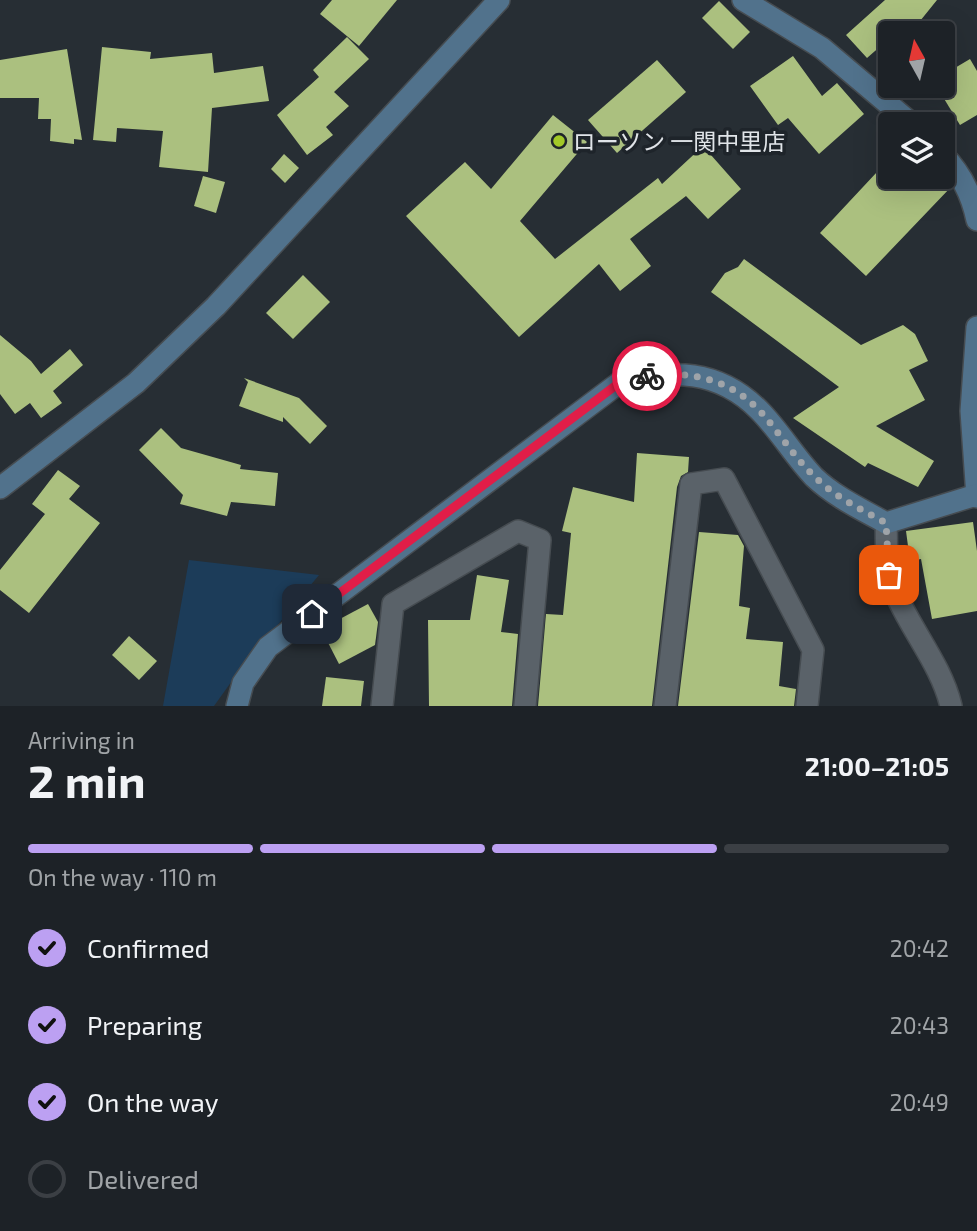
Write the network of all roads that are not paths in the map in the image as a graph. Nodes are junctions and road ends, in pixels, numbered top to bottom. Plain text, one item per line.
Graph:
1 (499, 0) edge
2 (743, 0) edge
3 (898, 112) edge
4 (955, 170) edge
5 (977, 220) edge
6 (977, 327) edge
7 (0, 488) edge
8 (977, 496) edge
9 (886, 523) junction
10 (237, 706) edge
11 (382, 706) edge
12 (525, 706) edge
13 (665, 706) edge
14 (807, 706) edge
15 (951, 706) edge

1 - 7 street
2 - 3 street
4 - 5 street
6 - 8 street
8 - 9 street
9 - 10 street
9 - 15 street
11 - 12 street
13 - 14 street

